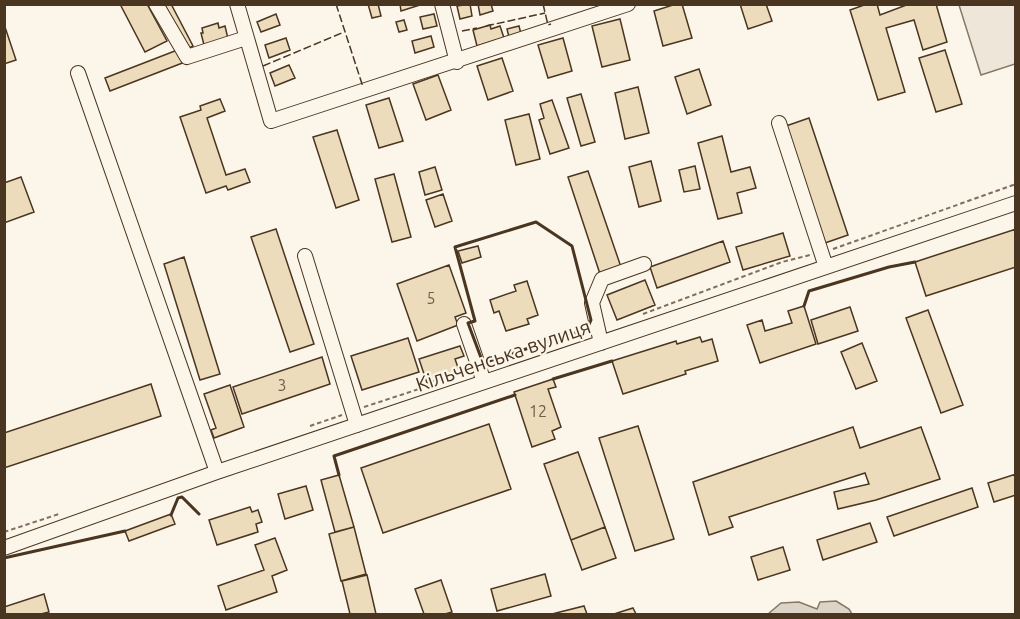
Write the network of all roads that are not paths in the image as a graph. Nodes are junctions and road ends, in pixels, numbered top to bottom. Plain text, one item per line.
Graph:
1 (156, 4) edge
2 (237, 4) edge
3 (442, 4) edge
4 (628, 4) edge
5 (246, 38) junction
6 (457, 62) junction
7 (78, 73) dead end
8 (779, 123) dead end
9 (1016, 203) edge
10 (305, 256) dead end
11 (644, 264) dead end
12 (826, 267) junction
13 (464, 324) dead end
14 (601, 343) junction
15 (484, 382) junction
16 (355, 418) junction
17 (217, 472) junction
18 (4, 548) edge

1 - 5 street
2 - 5 street
3 - 6 street
4 - 6 street
5 - 6 street
7 - 17 street
8 - 12 street
9 - 12 street, Кільченська вулиця
10 - 16 street
11 - 14 street
12 - 14 street, Кільченська вулиця
13 - 15 street
14 - 15 street, Кільченська вулиця
15 - 16 street, Кільченська вулиця
16 - 17 street, Кільченська вулиця
17 - 18 street, Кільченська вулиця

